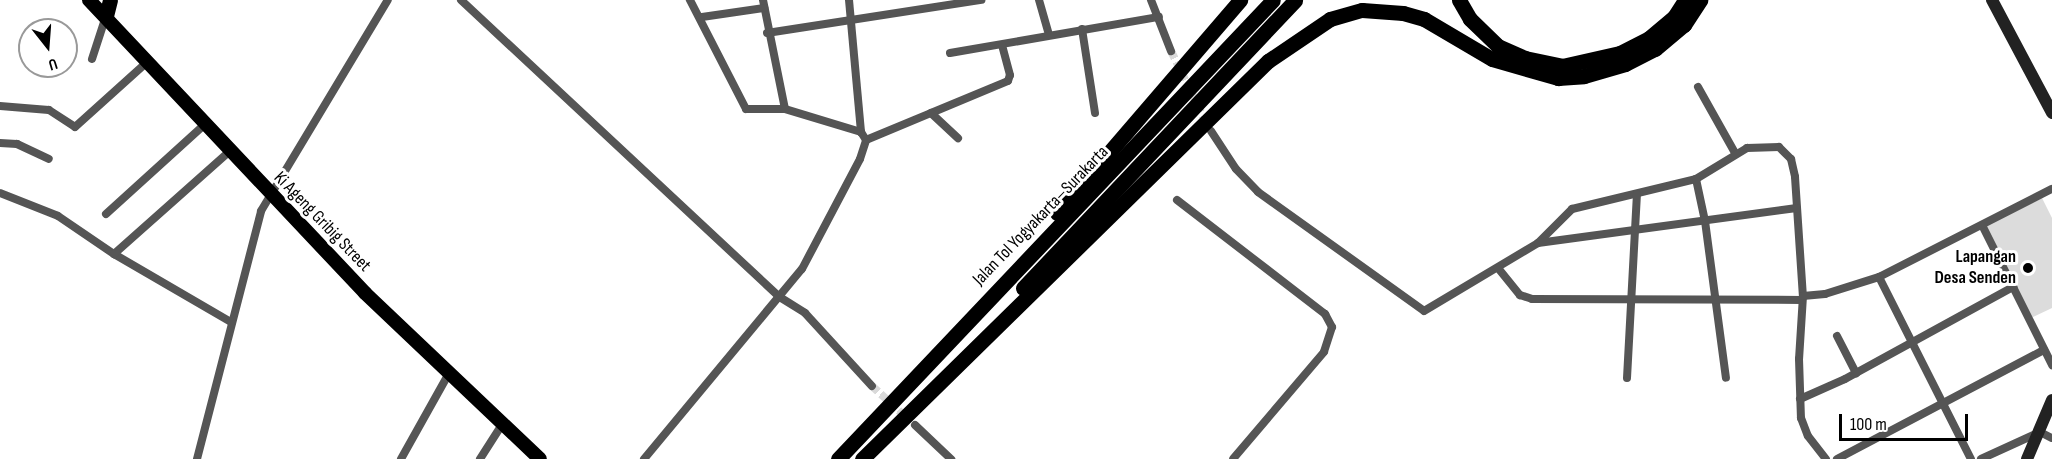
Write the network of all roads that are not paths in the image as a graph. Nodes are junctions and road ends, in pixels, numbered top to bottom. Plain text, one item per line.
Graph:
1 (388, 0) edge
2 (461, 0) edge
3 (690, 0) edge
4 (849, 0) edge
5 (981, 0) edge
6 (1039, 0) edge
7 (1151, 0) edge
8 (1240, 0) edge
9 (1273, 0) edge
10 (1295, 0) edge
11 (1459, 0) edge
12 (1684, 0) edge
13 (1700, 0) edge
14 (1992, 0) edge
15 (764, 4) edge
16 (101, 5) edge
17 (702, 17) junction
18 (1159, 17) junction
19 (850, 22) junction
20 (1082, 29) junction
21 (767, 33) junction
22 (1049, 34) junction
23 (1002, 45) junction
24 (1171, 51) tunnel mouth
25 (950, 53) dead end
26 (92, 59) dead end
27 (146, 63) junction
28 (1698, 87) dead end
29 (0, 106) edge
30 (785, 109) junction
31 (931, 113) junction
32 (1095, 113) dead end
33 (2052, 113) edge
34 (204, 125) junction
35 (1210, 131) tunnel mouth
36 (864, 136) junction
37 (958, 138) dead end
38 (0, 143) edge
39 (230, 151) junction
40 (1735, 153) junction
41 (49, 159) dead end
42 (1696, 179) junction
43 (2052, 189) edge
44 (268, 192) junction
45 (0, 193) edge
46 (1637, 194) junction
47 (1177, 201) dead end
48 (1797, 208) junction
49 (106, 213) dead end
50 (1705, 221) junction
51 (1982, 225) junction
52 (1636, 229) junction
53 (1538, 243) junction
54 (114, 254) junction
55 (1498, 268) junction
56 (1879, 277) junction
57 (2013, 287) junction
58 (778, 296) junction
59 (1803, 298) junction
60 (1715, 300) junction
61 (1631, 301) junction
62 (231, 322) junction
63 (1837, 336) dead end
64 (1912, 342) junction
65 (2044, 350) junction
66 (936, 354) junction
67 (2052, 365) edge
68 (1856, 373) junction
69 (448, 375) junction
70 (1627, 378) dead end
71 (1726, 378) dead end
72 (872, 386) tunnel mouth
73 (1800, 399) junction
74 (2052, 400) edge
75 (1942, 403) junction
76 (502, 423) junction
77 (915, 425) tunnel mouth
78 (2040, 432) junction
79 (2052, 438) edge
80 (403, 458) edge
81 (197, 459) edge
82 (480, 459) edge
83 (540, 459) edge
84 (644, 459) edge
85 (838, 459) edge
86 (862, 459) edge
87 (951, 459) edge
88 (1233, 459) edge
89 (1826, 459) edge
90 (1837, 459) edge
91 (1971, 459) edge
92 (1981, 459) edge
93 (2027, 459) edge

1 - 44 street
2 - 58 street
3 - 17 street
4 - 19 street
5 - 19 street
6 - 22 street
7 - 18 street
8 - 66 highway
9 - 66 highway, Jalan Tol Yogyakarta–Surakarta
10 - 86 highway, Jalan Tol Yogyakarta–Surakarta
11 - 12 highway
13 - 86 highway
14 - 33 street
15 - 17 street
15 - 21 street
16 - 26 street
16 - 27 main road, Ki Ageng Gribig Street
17 - 30 street
18 - 20 street
18 - 24 street
19 - 21 street
19 - 36 street
20 - 22 street
20 - 32 street
21 - 30 street
22 - 23 street
23 - 25 street
23 - 31 street
27 - 29 street
27 - 34 main road, Ki Ageng Gribig Street
28 - 40 street
30 - 36 street
31 - 36 street
31 - 37 street
34 - 39 main road, Ki Ageng Gribig Street
34 - 49 street
35 - 55 street
36 - 58 street
38 - 41 street
39 - 44 main road, Ki Ageng Gribig Street
39 - 54 street
40 - 42 street
40 - 48 street
42 - 46 street
42 - 50 street
43 - 51 street
44 - 62 street
44 - 69 main road, Ki Ageng Gribig Street
45 - 54 street
46 - 52 street
46 - 53 street
47 - 88 street
48 - 50 street
48 - 59 street
50 - 52 street
50 - 60 street
51 - 56 street
51 - 57 street
52 - 53 street
52 - 61 street
53 - 55 street
54 - 62 street
55 - 61 street
56 - 59 street
56 - 64 street
57 - 64 street
57 - 65 street
58 - 72 street
58 - 84 street
59 - 60 street
59 - 73 street
60 - 61 street
60 - 71 street
61 - 70 street
62 - 81 street
63 - 68 street
64 - 68 street
64 - 75 street
65 - 67 street
65 - 75 street
66 - 85 highway, Jalan Tol Yogyakarta–Surakarta
68 - 73 street
69 - 76 main road, Ki Ageng Gribig Street
69 - 80 street
73 - 89 street
74 - 78 street
75 - 90 street
75 - 91 street
76 - 82 street
76 - 83 main road, Ki Ageng Gribig Street
77 - 87 street
78 - 79 street
78 - 92 street
78 - 93 street

